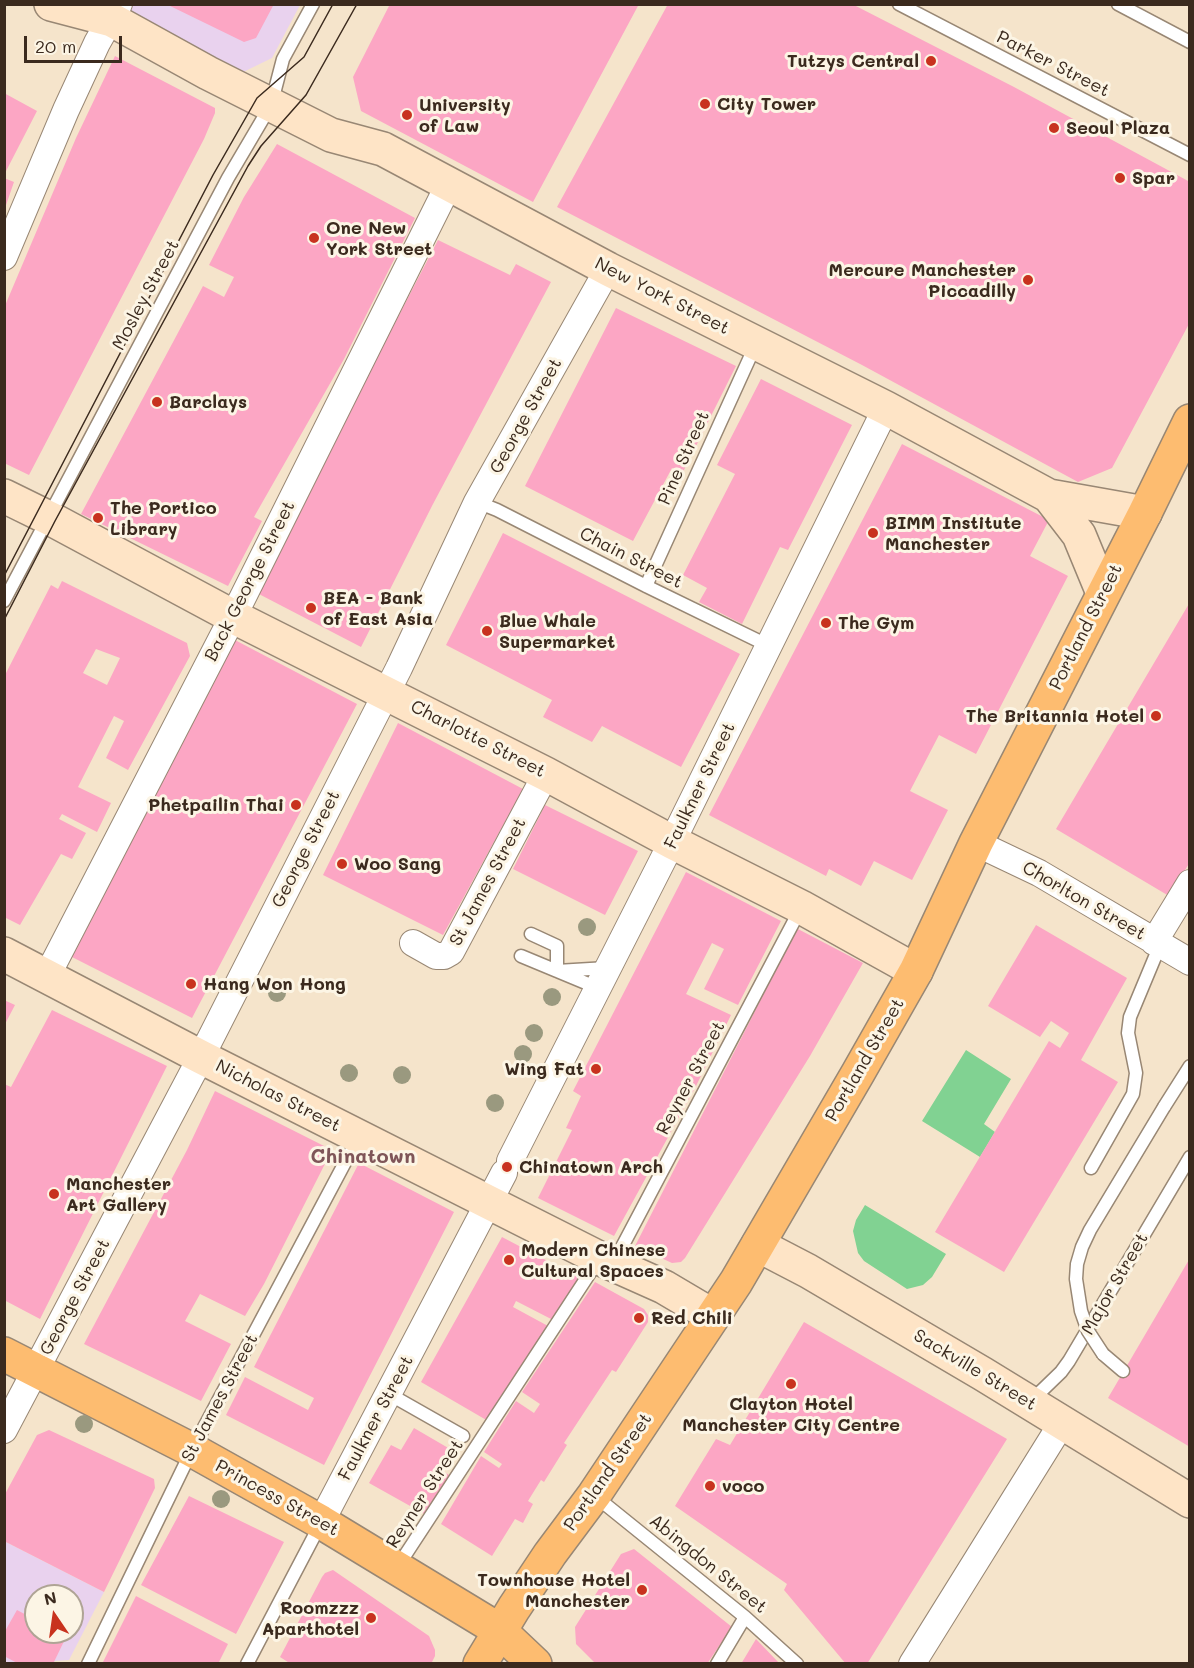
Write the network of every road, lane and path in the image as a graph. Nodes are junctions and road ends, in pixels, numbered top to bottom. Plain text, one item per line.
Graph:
1 (51, 4) edge
2 (314, 4) edge
3 (899, 4) edge
4 (1118, 4) edge
5 (116, 12) edge
6 (1190, 42) edge
7 (271, 105) junction
8 (1190, 155) edge
9 (449, 184) junction
10 (4, 257) edge
11 (608, 269) junction
12 (756, 344) junction
13 (886, 408) junction
14 (1190, 421) edge
15 (4, 496) edge
16 (1049, 496) junction
17 (477, 502) junction
18 (1145, 513) junction
19 (43, 514) junction
20 (646, 586) junction
21 (1103, 593) junction
22 (4, 601) edge
23 (232, 616) junction
24 (769, 646) junction
25 (386, 693) junction
26 (546, 774) junction
27 (672, 842) junction
28 (976, 843) junction
29 (1190, 884) edge
30 (801, 907) junction
31 (531, 934) dead end
32 (1157, 943) junction
33 (413, 944) dead end
34 (4, 954) edge
35 (521, 956) dead end
36 (1190, 962) edge
37 (557, 971) junction
38 (916, 971) junction
39 (47, 976) junction
40 (603, 978) junction
41 (201, 1057) junction
42 (1190, 1066) edge
43 (358, 1137) junction
44 (1190, 1157) edge
45 (1091, 1168) dead end
46 (488, 1202) junction
47 (758, 1245) junction
48 (606, 1262) junction
49 (713, 1316) junction
50 (4, 1354) edge
51 (35, 1369) junction
52 (1123, 1371) dead end
53 (389, 1394) junction
54 (1030, 1403) junction
55 (1062, 1423) junction
56 (4, 1430) edge
57 (463, 1436) dead end
58 (192, 1450) junction
59 (594, 1495) junction
60 (1190, 1501) edge
61 (321, 1522) junction
62 (398, 1568) junction
63 (745, 1617) junction
64 (499, 1630) junction
65 (88, 1664) edge
66 (247, 1664) edge
67 (480, 1664) edge
68 (535, 1664) edge
69 (717, 1664) edge
70 (797, 1664) edge
71 (912, 1664) edge

1 - 5 street, New York Street
2 - 7 lane, Mosley Street
3 - 8 lane, Parker Street
4 - 6 lane
5 - 7 street, New York Street
5 - 10 street
7 - 9 street, New York Street
7 - 19 lane, Mosley Street
9 - 11 street, New York Street
9 - 23 street, Back George Street
11 - 12 street, New York Street
11 - 17 street, George Street
12 - 13 street, New York Street
12 - 20 lane, Pine Street
13 - 16 street, New York Street
13 - 24 street, Faulkner Street
14 - 18 main road, Portland Street
15 - 19 street, Charlotte Street
16 - 18 street, New York Street
16 - 21 street, New York Street
17 - 20 lane, Chain Street
17 - 25 street, George Street
18 - 21 main road, Portland Street
19 - 22 lane, Mosley Street
19 - 23 street, Charlotte Street
20 - 24 lane, Chain Street
21 - 28 main road, Portland Street
23 - 25 street, Charlotte Street
23 - 39 street, Back George Street
24 - 27 street, Faulkner Street
25 - 26 street, Charlotte Street
25 - 41 street, George Street
26 - 27 street, Charlotte Street
26 - 33 street, St James Street
27 - 30 street, Charlotte Street
27 - 40 street, Faulkner Street
28 - 32 street, Chorlton Street
28 - 38 main road, Portland Street
29 - 32 street
30 - 38 street, Charlotte Street
30 - 48 lane, Reyner Street
31 - 37 lane
32 - 36 street, Chorlton Street
32 - 45 lane
34 - 39 street, Nicholas Street
35 - 37 lane
37 - 40 lane
37 - 40 lane
38 - 47 main road, Portland Street
39 - 41 street, Nicholas Street
40 - 46 street, Faulkner Street
41 - 43 street, Nicholas Street
41 - 51 street, George Street
42 - 52 lane, bridge
43 - 46 street, Nicholas Street
43 - 58 lane, St James Street
44 - 54 lane, Major Street
46 - 48 street, Nicholas Street
46 - 53 street, Faulkner Street
47 - 49 main road, Portland Street
47 - 54 street, Sackville Street
48 - 49 street, Nicholas Street
48 - 62 lane, Reyner Street
49 - 59 main road, Portland Street
50 - 51 main road, Princess Street
51 - 56 street, George Street
51 - 58 main road, Princess Street
53 - 57 lane
53 - 61 street, Faulkner Street
54 - 55 street, Sackville Street
55 - 60 street, Sackville Street
55 - 71 street
58 - 61 main road, Princess Street
58 - 65 lane, St James Street
59 - 63 lane, Abingdon Street
59 - 64 main road, Portland Street
61 - 62 main road, Princess Street
61 - 66 lane, Faulkner Street
62 - 64 main road, Princess Street
63 - 69 lane
63 - 70 lane, Abingdon Street
64 - 67 main road, Portland Street
64 - 68 main road, Princess Street

